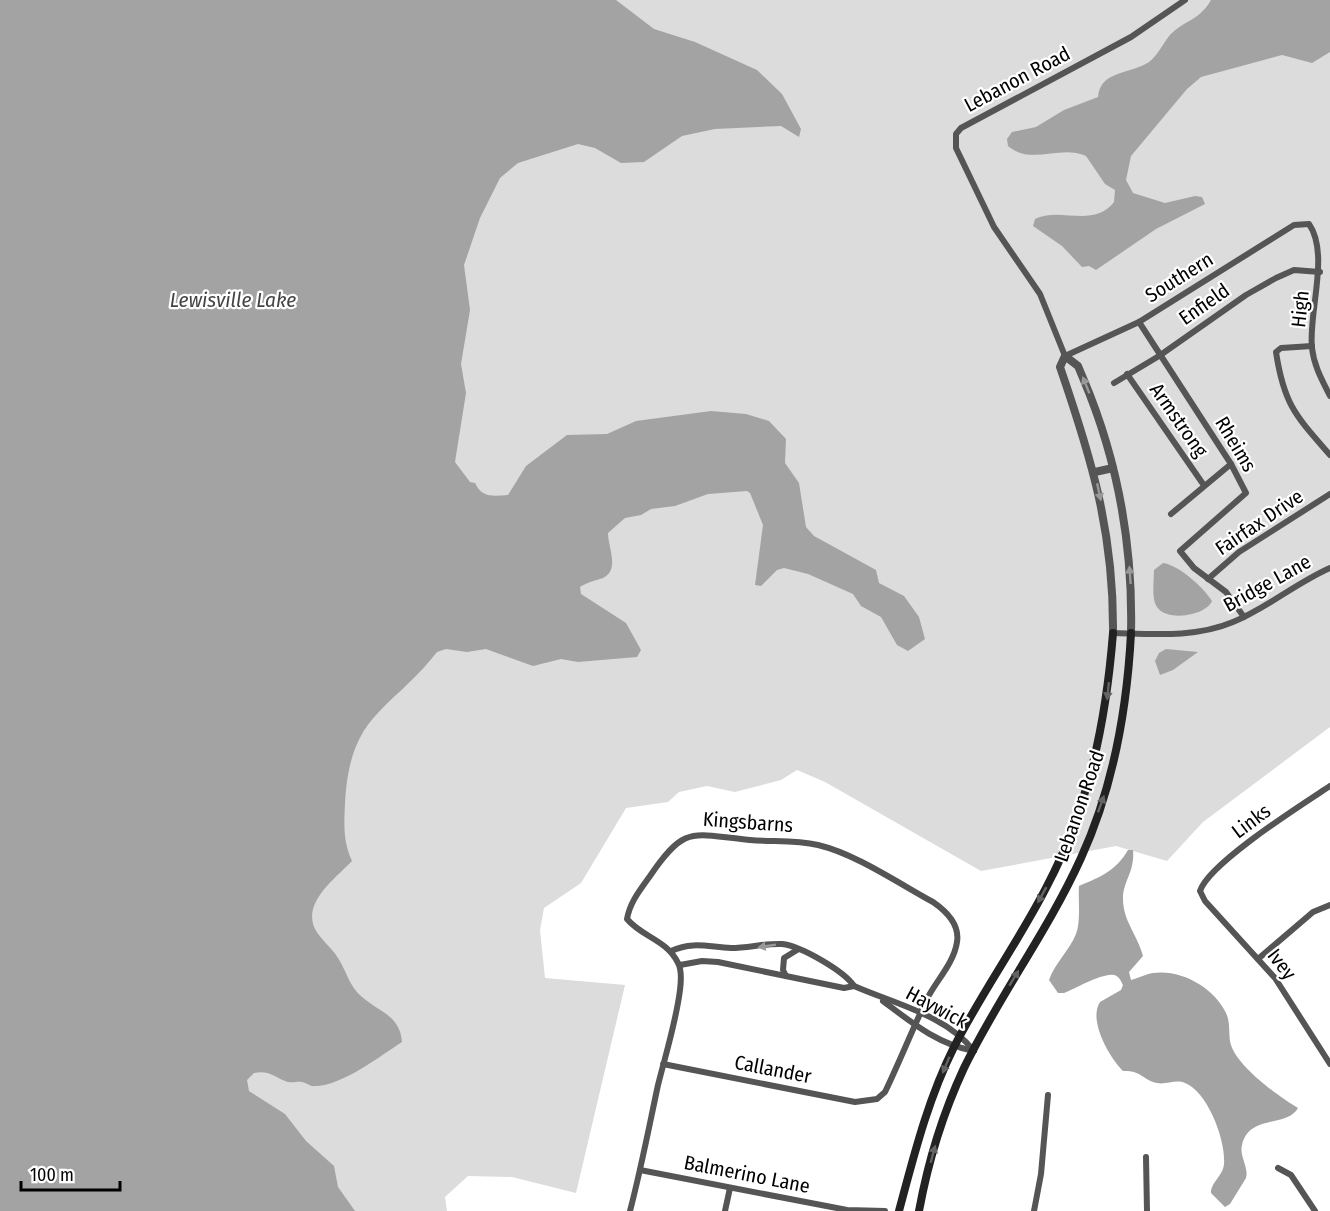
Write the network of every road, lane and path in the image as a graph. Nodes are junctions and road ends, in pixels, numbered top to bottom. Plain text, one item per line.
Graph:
1 (1185, 0) edge
2 (1309, 224) joint
3 (1320, 272) junction
4 (1139, 322) junction
5 (1312, 346) junction
6 (1065, 356) junction
7 (1159, 356) junction
8 (1127, 374) junction
9 (1114, 383) dead end
10 (1330, 396) edge
11 (1330, 456) edge
12 (1231, 464) junction
13 (1113, 468) junction
14 (1095, 472) junction
15 (1203, 484) junction
16 (1330, 494) edge
17 (1172, 514) dead end
18 (1330, 568) edge
19 (1208, 579) junction
20 (1244, 617) junction
21 (1113, 633) junction
22 (1131, 633) junction
23 (1330, 786) edge
24 (1200, 891) joint
25 (1330, 904) edge
26 (724, 947) junction
27 (797, 950) junction
28 (671, 951) junction
29 (1258, 959) junction
30 (723, 963) junction
31 (680, 965) junction
32 (786, 976) junction
33 (855, 986) junction
34 (875, 995) junction
35 (921, 1013) junction
36 (936, 1021) junction
37 (914, 1026) junction
38 (930, 1035) junction
39 (961, 1035) junction
40 (954, 1047) junction
41 (974, 1051) junction
42 (663, 1064) junction
43 (1330, 1064) edge
44 (1048, 1095) dead end
45 (1146, 1157) dead end
46 (1278, 1168) dead end
47 (640, 1170) junction
48 (730, 1188) junction
49 (848, 1210) edge
50 (630, 1211) edge
51 (725, 1211) edge
52 (885, 1211) edge
53 (900, 1211) edge
54 (919, 1211) edge
55 (1034, 1211) edge
56 (1147, 1211) edge
57 (1315, 1211) edge

1 - 6 street, Lebanon Road
2 - 3 street, High
2 - 4 street, Southern
3 - 5 street, High
3 - 7 street, Enfield
4 - 6 street, Southern
4 - 7 street, Rheims
5 - 10 street, High
5 - 11 street
13 -> 6 street, Lebanon Road
6 - 14 street, Lebanon Road
7 - 8 street, Enfield
7 - 12 street, Rheims
8 - 9 street, Enfield
8 - 15 street, Armstrong
12 - 15 street
12 - 19 street, Rheims
13 - 14 street
22 -> 13 street, Lebanon Road
14 -> 21 street, Lebanon Road
15 - 17 street
16 - 19 street, Fairfax Drive
18 - 20 street, Bridge Lane
19 - 20 street, Rheims
20 - 22 street, Bridge Lane
21 - 22 street, Bridge Lane
21 -> 39 main road, Lebanon Road
41 -> 22 main road, Lebanon Road
23 - 24 street, Links
24 - 29 street, Ivey
25 - 29 street
27 -> 26 street, Haywick
26 - 28 street, Haywick
26 - 30 street
27 - 32 street
27 - 33 street, Haywick
28 - 31 street, Kingsbarns
28 - 35 street, Kingsbarns
29 - 43 street, Ivey
30 - 31 street, Haywick
30 - 32 street, Haywick
31 - 42 street
32 - 33 street, Haywick
33 - 34 street, Haywick
34 - 35 street, Haywick
34 - 37 street, Haywick
35 - 36 street, Haywick
35 - 37 street
36 - 38 street
36 - 39 street, Haywick
37 - 38 street, Haywick
37 - 42 street, Callander
38 - 40 street, Haywick
39 - 40 main road, Lebanon Road
39 - 41 street, Haywick
40 - 41 street, Haywick
40 -> 53 main road, Lebanon Road
54 -> 41 main road, Lebanon Road
42 - 47 street
44 - 55 street
45 - 56 street
46 - 57 street
47 - 48 street, Balmerino Lane
47 - 50 street
48 - 49 street, Balmerino Lane
48 - 51 street
49 - 52 street, Balmerino Lane

